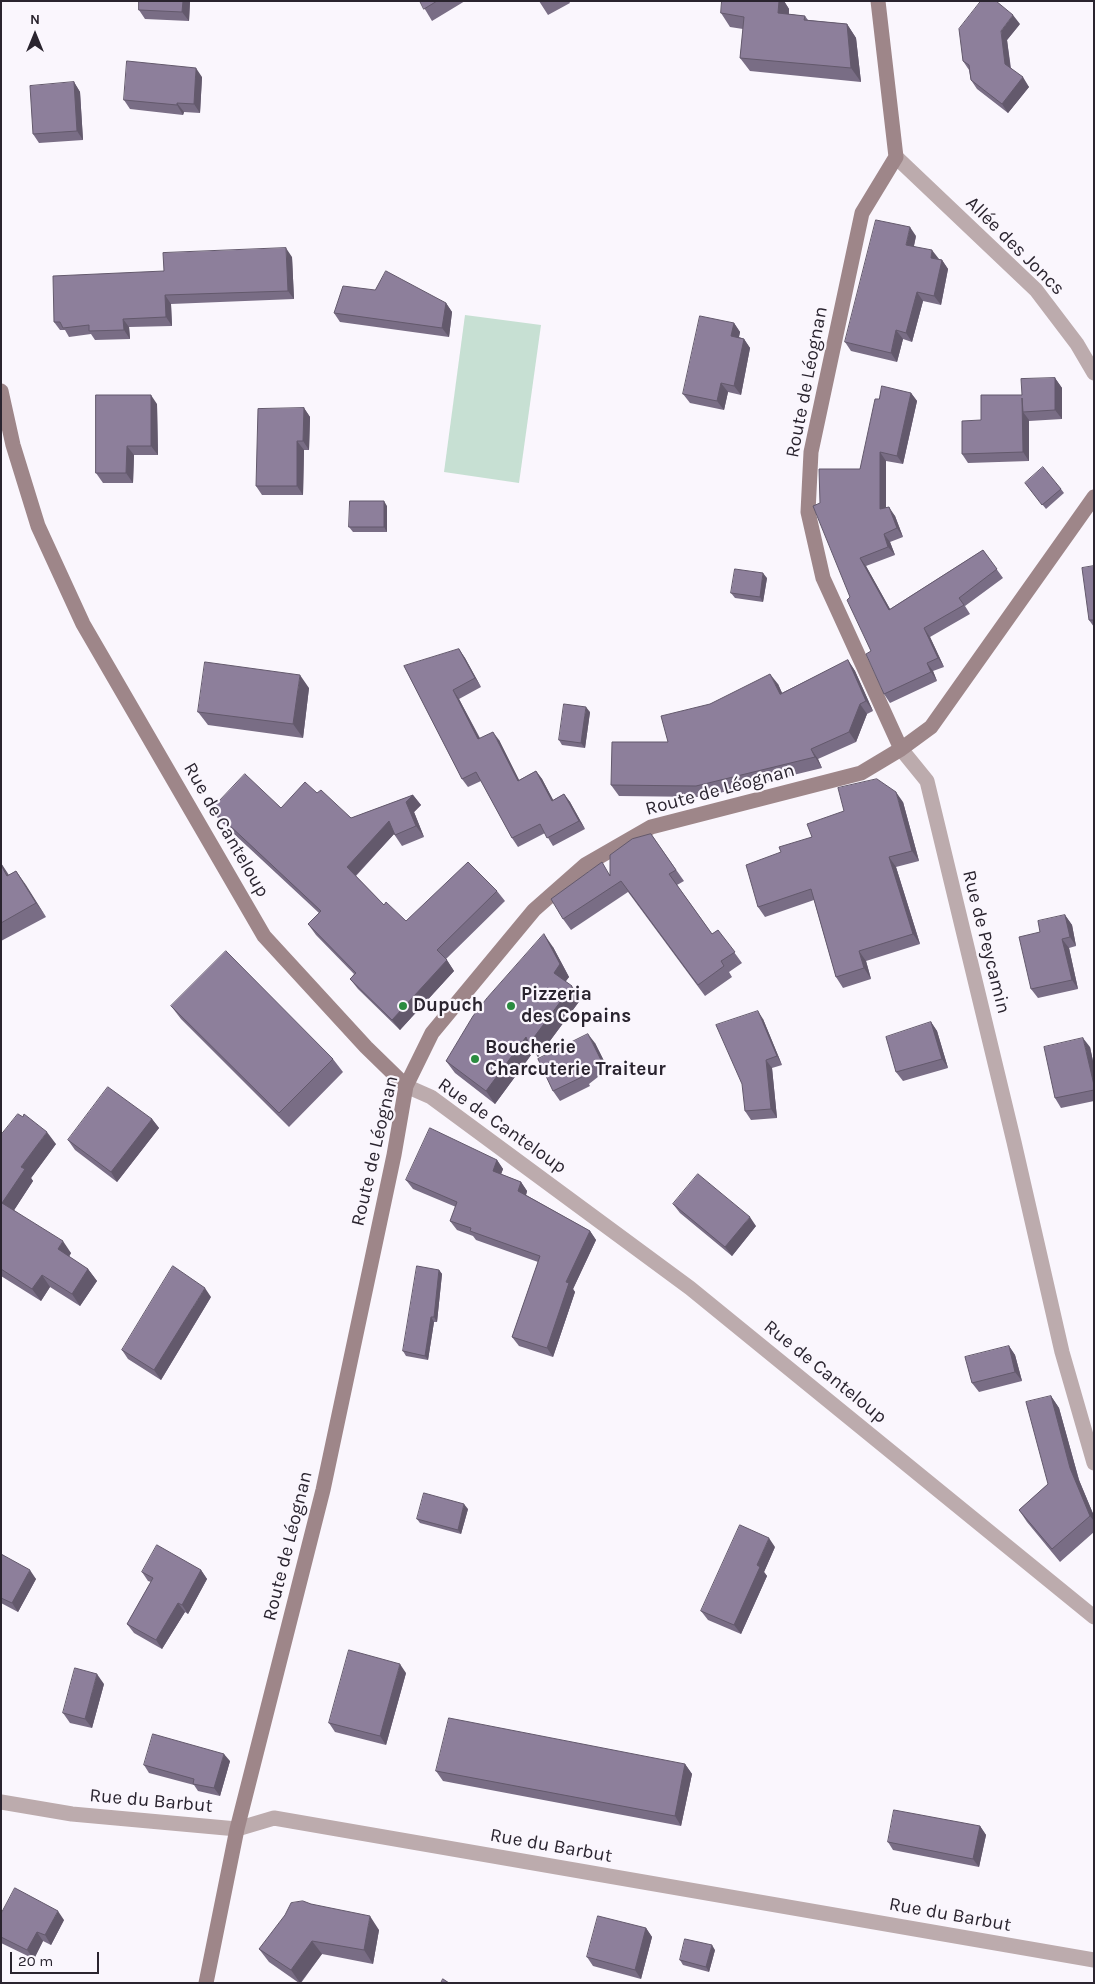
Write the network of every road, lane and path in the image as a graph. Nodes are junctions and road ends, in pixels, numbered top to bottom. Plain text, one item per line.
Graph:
1 (878, 1) edge
2 (896, 157) junction
3 (1094, 373) edge
4 (1, 391) edge
5 (1094, 497) edge
6 (900, 749) junction
7 (406, 1086) junction
8 (1094, 1463) edge
9 (1094, 1617) edge
10 (1, 1802) edge
11 (237, 1829) junction
12 (1094, 1960) edge
13 (206, 1983) edge

1 - 2 street
2 - 3 street, Allée des Joncs
2 - 6 street, Route de Léognan
4 - 7 street, Rue de Canteloup
5 - 6 street
6 - 7 street, Route de Léognan
6 - 8 street, Rue de Peycamin
7 - 9 street, Rue de Canteloup
7 - 11 street, Route de Léognan
10 - 11 street, Rue du Barbut
11 - 12 street, Rue du Barbut
11 - 13 street, Route de Léognan

